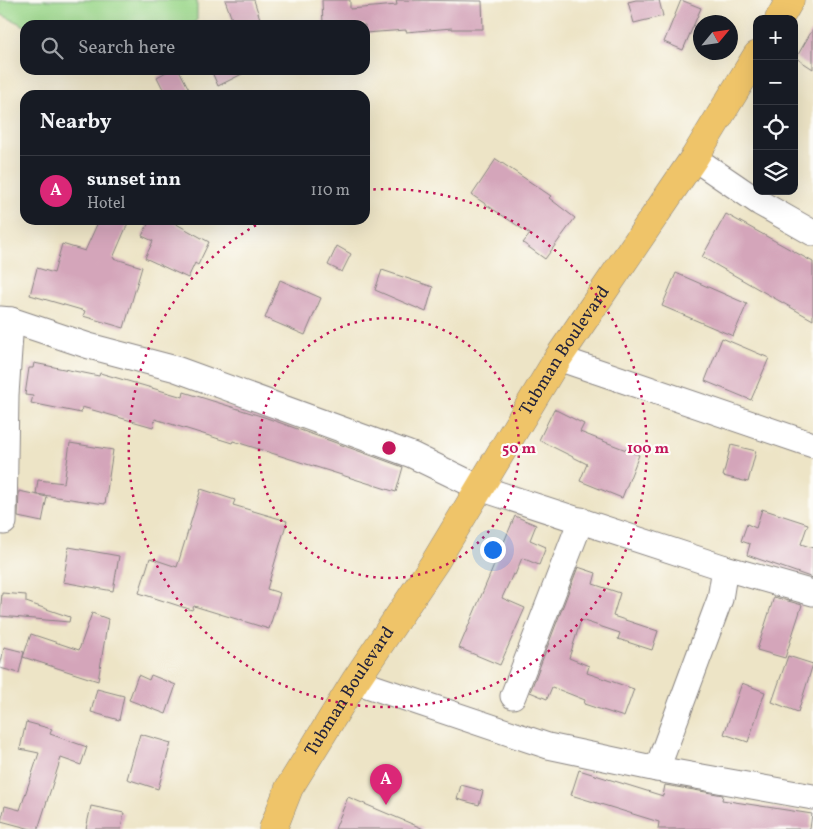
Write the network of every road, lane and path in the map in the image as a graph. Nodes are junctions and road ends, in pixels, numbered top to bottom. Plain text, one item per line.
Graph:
1 (790, 0) edge
2 (781, 15) edge
3 (754, 60) edge
4 (694, 158) junction
5 (813, 233) edge
6 (6, 320) edge
7 (558, 358) junction
8 (813, 445) edge
9 (480, 488) junction
10 (581, 520) junction
11 (4, 522) dead end
12 (724, 568) junction
13 (813, 594) edge
14 (355, 681) junction
15 (513, 696) dead end
16 (657, 769) junction
17 (813, 797) edge
18 (273, 829) edge

1 - 2 highway
3 - 4 highway, Tubman Boulevard
4 - 5 street
4 - 7 highway, Tubman Boulevard
6 - 9 street
6 - 11 street
7 - 8 street
7 - 9 highway, Tubman Boulevard
9 - 10 street
9 - 14 highway, Tubman Boulevard
10 - 12 street
10 - 15 street
12 - 13 street
12 - 16 street
14 - 16 street
14 - 18 highway, Tubman Boulevard
16 - 17 street

